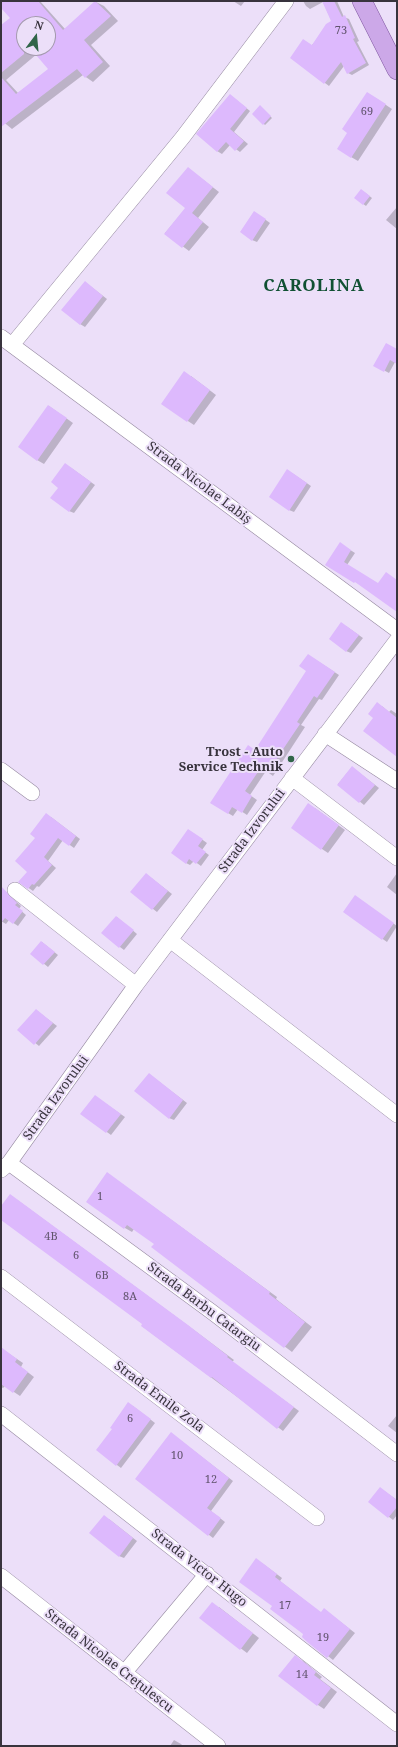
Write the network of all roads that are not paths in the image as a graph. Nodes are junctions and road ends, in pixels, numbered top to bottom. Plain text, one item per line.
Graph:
1 (286, 1) edge
2 (362, 1) edge
3 (397, 70) edge
4 (6, 341) edge
5 (397, 630) edge
6 (397, 640) edge
7 (325, 734) junction
8 (1, 770) edge
9 (292, 778) junction
10 (397, 781) edge
11 (32, 793) dead end
12 (397, 858) edge
13 (15, 890) dead end
14 (170, 940) junction
15 (136, 985) junction
16 (397, 1115) edge
17 (5, 1167) edge
18 (1, 1277) edge
19 (1, 1414) edge
20 (397, 1454) edge
21 (317, 1518) dead end
22 (207, 1574) junction
23 (1, 1576) edge
24 (124, 1673) junction
25 (397, 1724) edge
26 (218, 1746) edge

1 - 4 street
2 - 3 main road
4 - 5 street, Strada Nicolae Labiș
6 - 7 street, Strada Izvorului
7 - 9 street, Strada Izvorului
7 - 10 street
8 - 11 street
9 - 12 street
9 - 14 street, Strada Izvorului
13 - 15 street
14 - 15 street, Strada Izvorului
14 - 16 street
15 - 17 street, Strada Izvorului
17 - 20 street, Strada Barbu Catargiu
18 - 21 street, Strada Emile Zola
19 - 22 street, Strada Victor Hugo
22 - 24 street
22 - 25 street, Strada Victor Hugo
23 - 24 street, Strada Nicolae Crețulescu
24 - 26 street, Strada Nicolae Crețulescu

